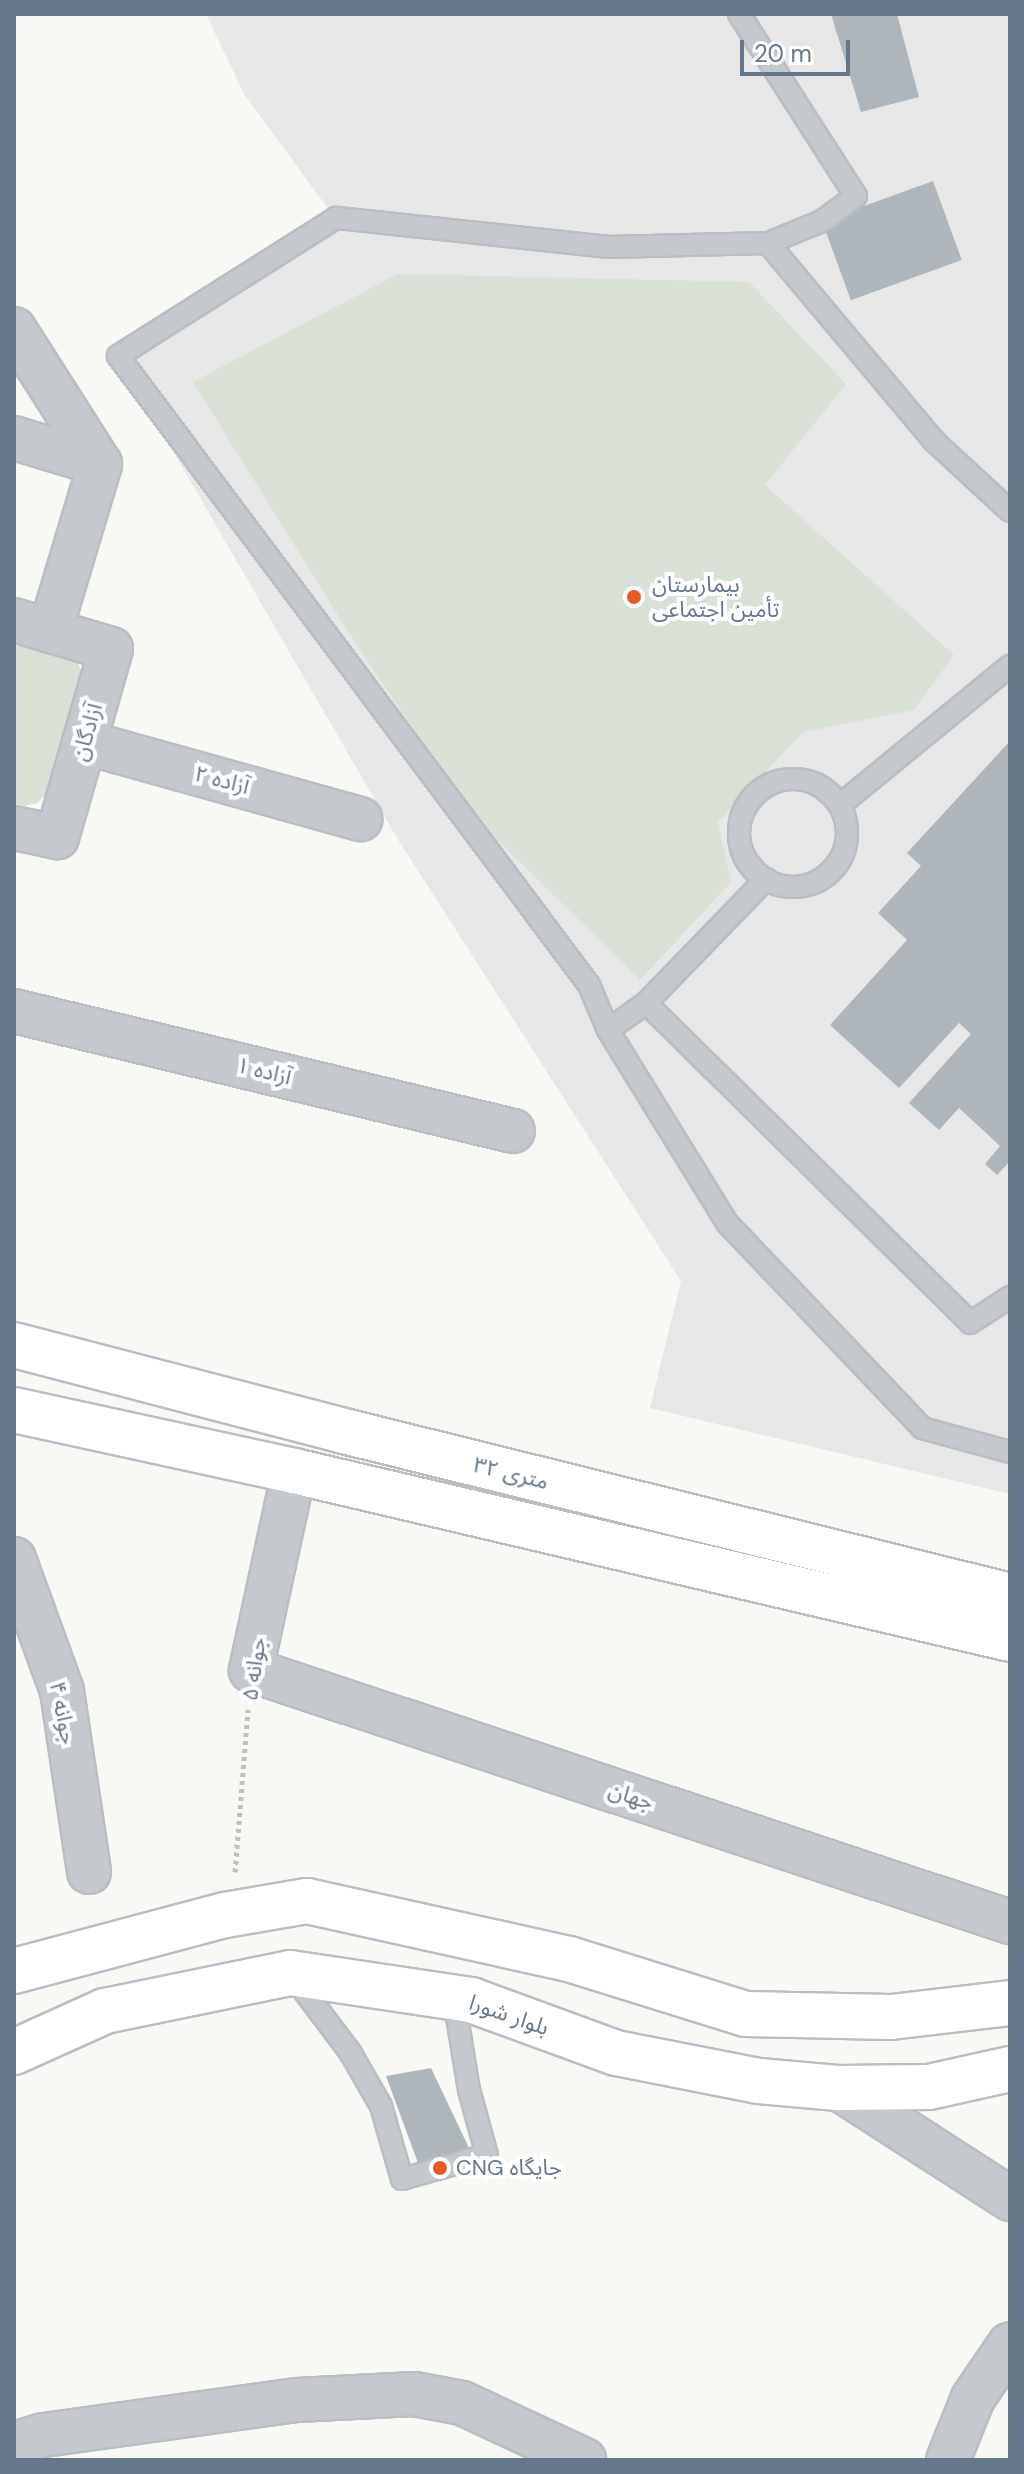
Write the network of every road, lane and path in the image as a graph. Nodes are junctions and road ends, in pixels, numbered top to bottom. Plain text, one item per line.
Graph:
1 (739, 14) edge
2 (768, 243) junction
3 (14, 329) edge
4 (14, 438) edge
5 (100, 464) junction
6 (1010, 511) edge
7 (32, 626) edge
8 (1010, 666) edge
9 (84, 742) junction
10 (840, 805) junction
11 (360, 819) dead end
12 (15, 832) edge
13 (766, 879) junction
14 (646, 1003) junction
15 (14, 1011) edge
16 (608, 1030) junction
17 (513, 1131) dead end
18 (1010, 1297) edge
19 (14, 1345) edge
20 (14, 1410) edge
21 (1010, 1452) edge
22 (294, 1471) junction
23 (604, 1496) junction
24 (593, 1542) junction
25 (14, 1559) edge
26 (1010, 1596) edge
27 (1010, 1639) edge
28 (251, 1670) junction
29 (236, 1869) dead end
30 (89, 1872) dead end
31 (1010, 1922) edge
32 (14, 1971) edge
33 (290, 1973) junction
34 (454, 1998) junction
35 (1010, 2003) edge
36 (14, 2052) edge
37 (1010, 2069) edge
38 (838, 2088) junction
39 (1010, 2199) edge
40 (1010, 2344) edge
41 (14, 2444) edge
42 (584, 2460) edge
43 (948, 2460) edge

1 - 2 lane
2 - 6 lane
2 - 16 lane
3 - 5 street
4 - 5 street
5 - 7 street, آزادگان
7 - 9 street, آزادگان
8 - 10 lane
9 - 11 street, آزاده ۲
9 - 12 street, آزادگان
10 - 13 lane
10 - 13 lane
13 - 14 lane
14 - 16 lane
14 - 18 lane
15 - 17 street, آزاده ۱
16 - 21 lane
19 - 23 main road, ۳۲ متری
20 - 22 main road
22 - 24 main road
22 - 28 street, جوانه ۵
23 - 24 main road
23 - 26 main road, ۳۲ متری
24 - 27 main road
25 - 30 street, جوانه ۴
28 - 29 path, جوانه ۵
28 - 31 street, جهان
32 - 35 main road
33 - 34 main road, بلوار شورا
33 - 34 lane
33 - 36 main road, بلوار شورا
34 - 38 main road, بلوار شورا
37 - 38 main road, بلوار شورا
38 - 39 street
40 - 43 street
41 - 42 street

